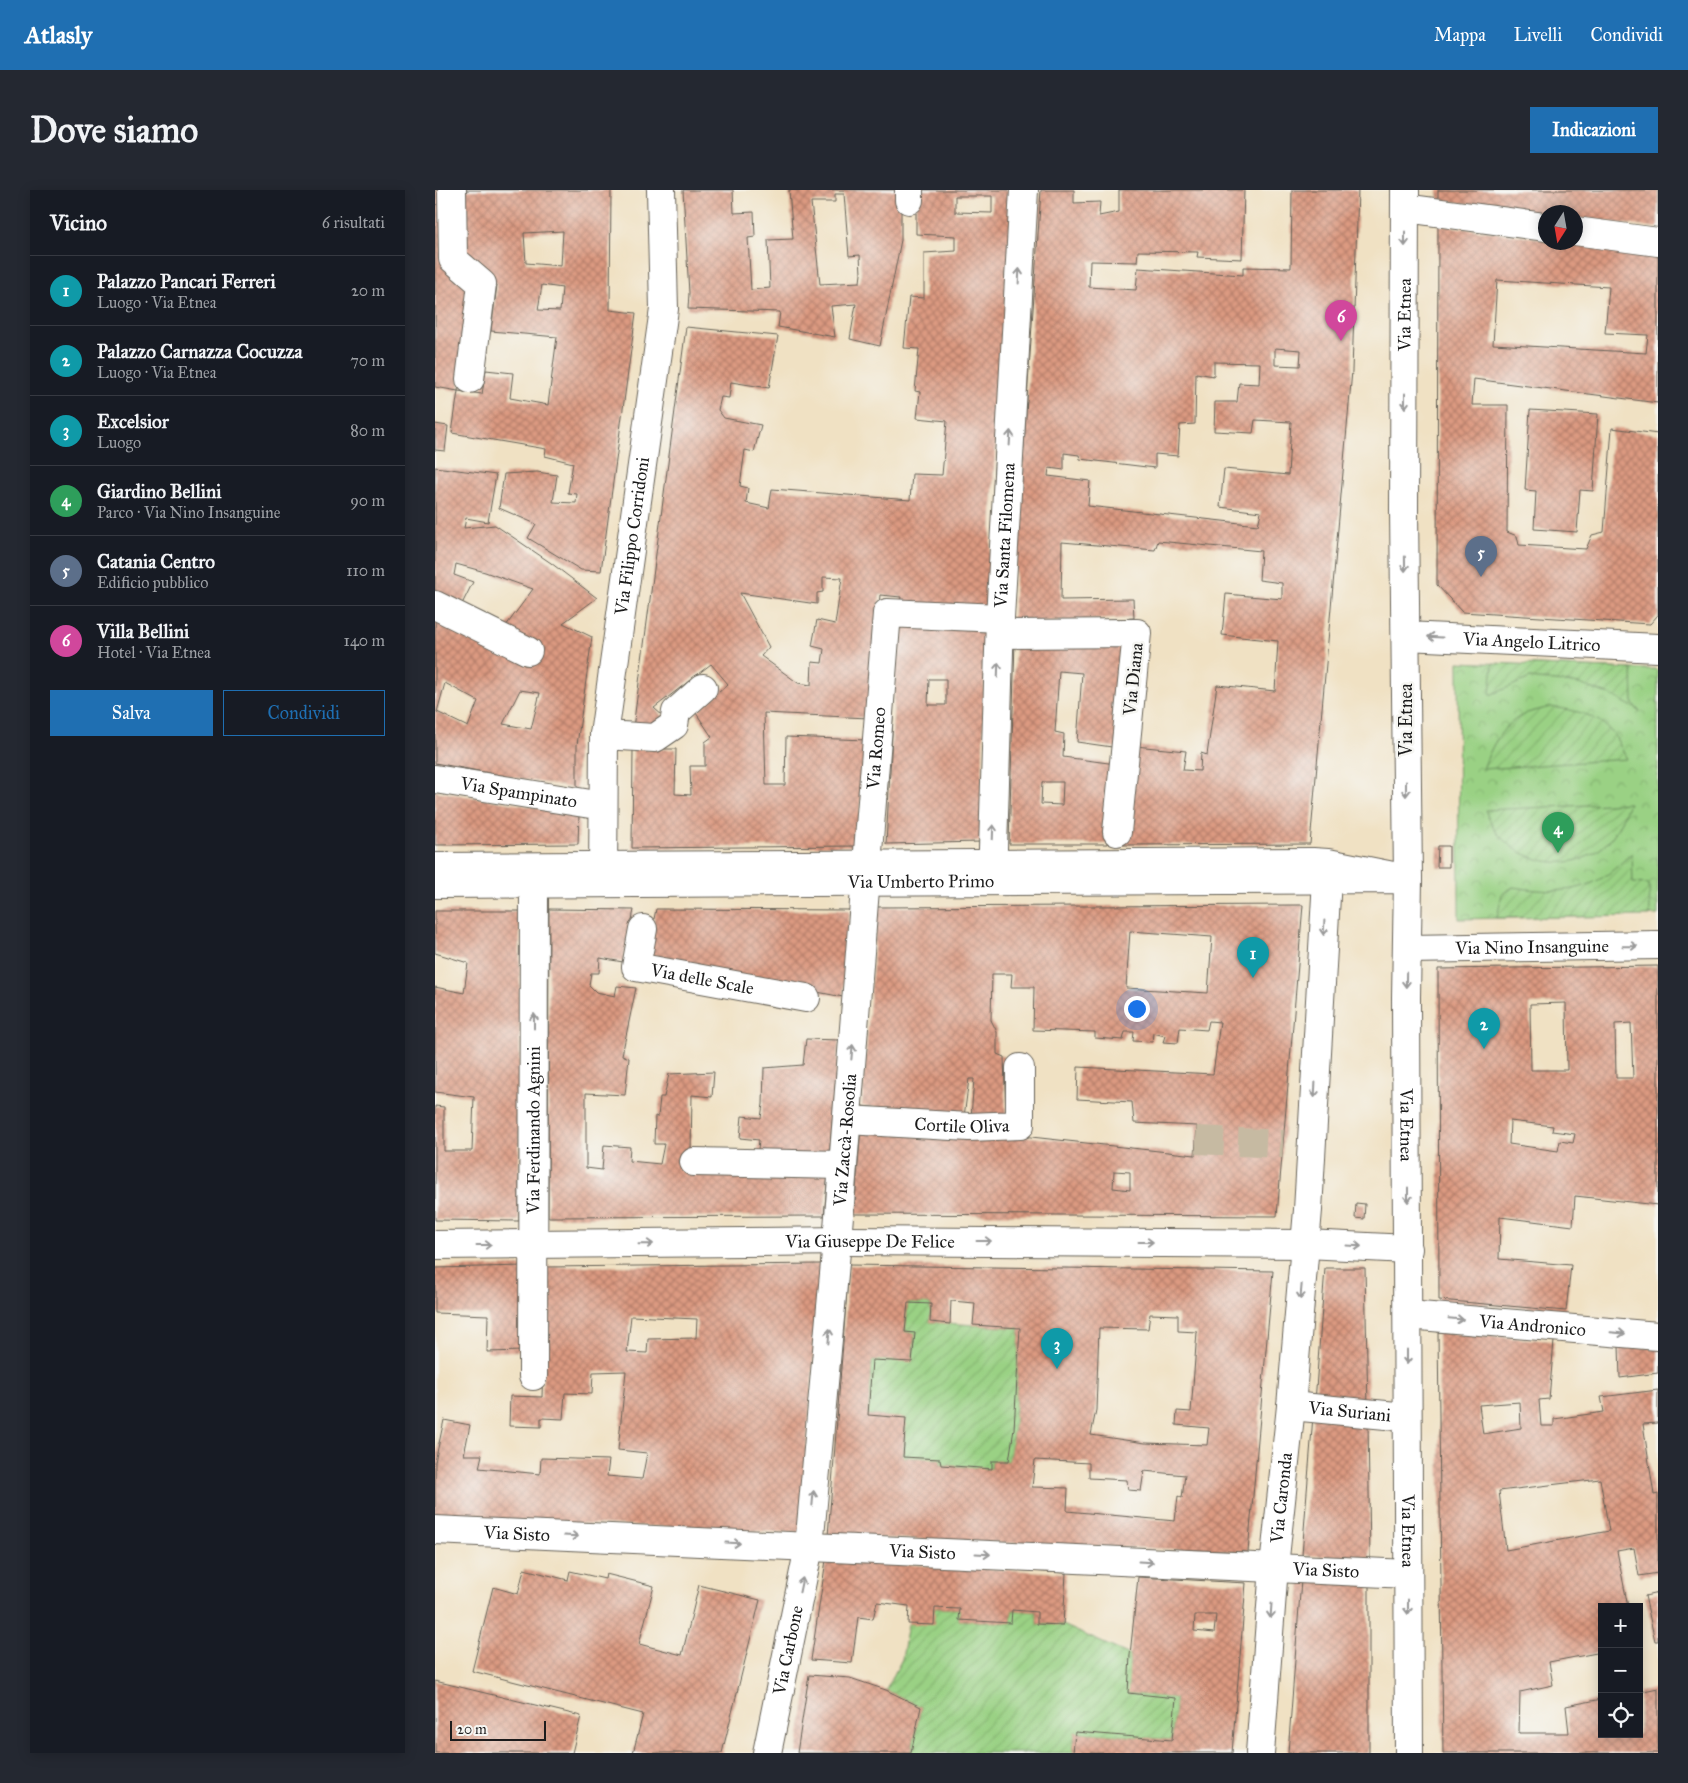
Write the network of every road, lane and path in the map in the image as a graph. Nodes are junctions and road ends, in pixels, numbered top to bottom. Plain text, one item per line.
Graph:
1 (452, 190) edge
2 (661, 190) edge
3 (1024, 190) edge
4 (1405, 199) edge
5 (1538, 226) edge
6 (1583, 232) edge
7 (1658, 242) edge
8 (470, 379) dead end
9 (435, 605) edge
10 (1000, 626) junction
11 (1406, 636) junction
12 (1658, 648) edge
13 (528, 651) dead end
14 (703, 688) dead end
15 (604, 735) junction
16 (435, 779) edge
17 (603, 806) junction
18 (1117, 832) dead end
19 (435, 867) edge
20 (866, 873) junction
21 (992, 873) junction
22 (603, 875) junction
23 (1327, 879) junction
24 (1408, 879) junction
25 (435, 884) edge
26 (534, 884) junction
27 (643, 929) dead end
28 (1658, 945) edge
29 (1407, 949) junction
30 (806, 998) dead end
31 (1019, 1068) dead end
32 (847, 1120) junction
33 (694, 1162) dead end
34 (843, 1166) junction
35 (837, 1241) junction
36 (1306, 1244) junction
37 (435, 1245) edge
38 (533, 1245) junction
39 (1408, 1249) junction
40 (1408, 1315) junction
41 (1658, 1336) edge
42 (533, 1376) dead end
43 (1291, 1406) junction
44 (1407, 1417) junction
45 (435, 1530) edge
46 (809, 1547) junction
47 (1274, 1567) junction
48 (1408, 1574) junction
49 (767, 1753) edge
50 (1260, 1753) edge
51 (1409, 1753) edge

1 - 8 street
2 - 15 street, Via Filippo Corridoni
10 -> 3 street, Via Santa Filomena
4 - 5 street
4 -> 11 street, Via Etnea
6 - 7 street
9 - 13 street
10 - 18 street, Via Diana
10 - 20 street, Via Romeo
21 -> 10 street, Via Santa Filomena
12 -> 11 street, Via Angelo Litrico
11 -> 24 street, Via Etnea
14 - 15 street
15 - 17 street, Via Filippo Corridoni
16 - 17 street, Via Spampinato
17 - 22 street, Via Filippo Corridoni
19 - 22 street
20 - 21 street, Via Umberto Primo
20 - 22 street, Via Umberto Primo
32 -> 20 street, Via Zaccà-Rosolia
21 - 23 street, Via Umberto Primo
21 - 24 street
22 - 26 street, Via Umberto Primo
23 - 24 street, Via Umberto Primo
23 -> 36 street
24 - 29 street, Via Etnea
25 - 26 street, Via Umberto Primo
38 -> 26 street, Via Ferdinando Agnini
27 - 30 street, Via delle Scale
29 -> 28 street, Via Nino Insanguine
29 -> 39 street, Via Etnea
31 - 32 street, Cortile Oliva
32 - 34 street, Via Zaccà-Rosolia
33 - 34 street
34 - 35 street, Via Zaccà-Rosolia
35 -> 36 street, Via Giuseppe De Felice
38 -> 35 street, Via Giuseppe De Felice
46 -> 35 street, Via Zaccà-Rosolia
36 -> 39 street
36 -> 43 street, Via Caronda
37 -> 38 street, Via Giuseppe De Felice
38 - 42 street, Via Ferdinando Agnini
39 - 40 street, Via Etnea
40 -> 41 street, Via Andronico
40 -> 44 street, Via Etnea
43 - 44 street, Via Suriani
43 - 47 street, Via Caronda
44 - 48 street, Via Etnea
45 -> 46 street, Via Sisto
46 -> 47 street, Via Sisto
49 -> 46 street, Via Carbone
47 - 48 street, Via Sisto
47 -> 50 street, Via Caronda
48 -> 51 street, Via Etnea

